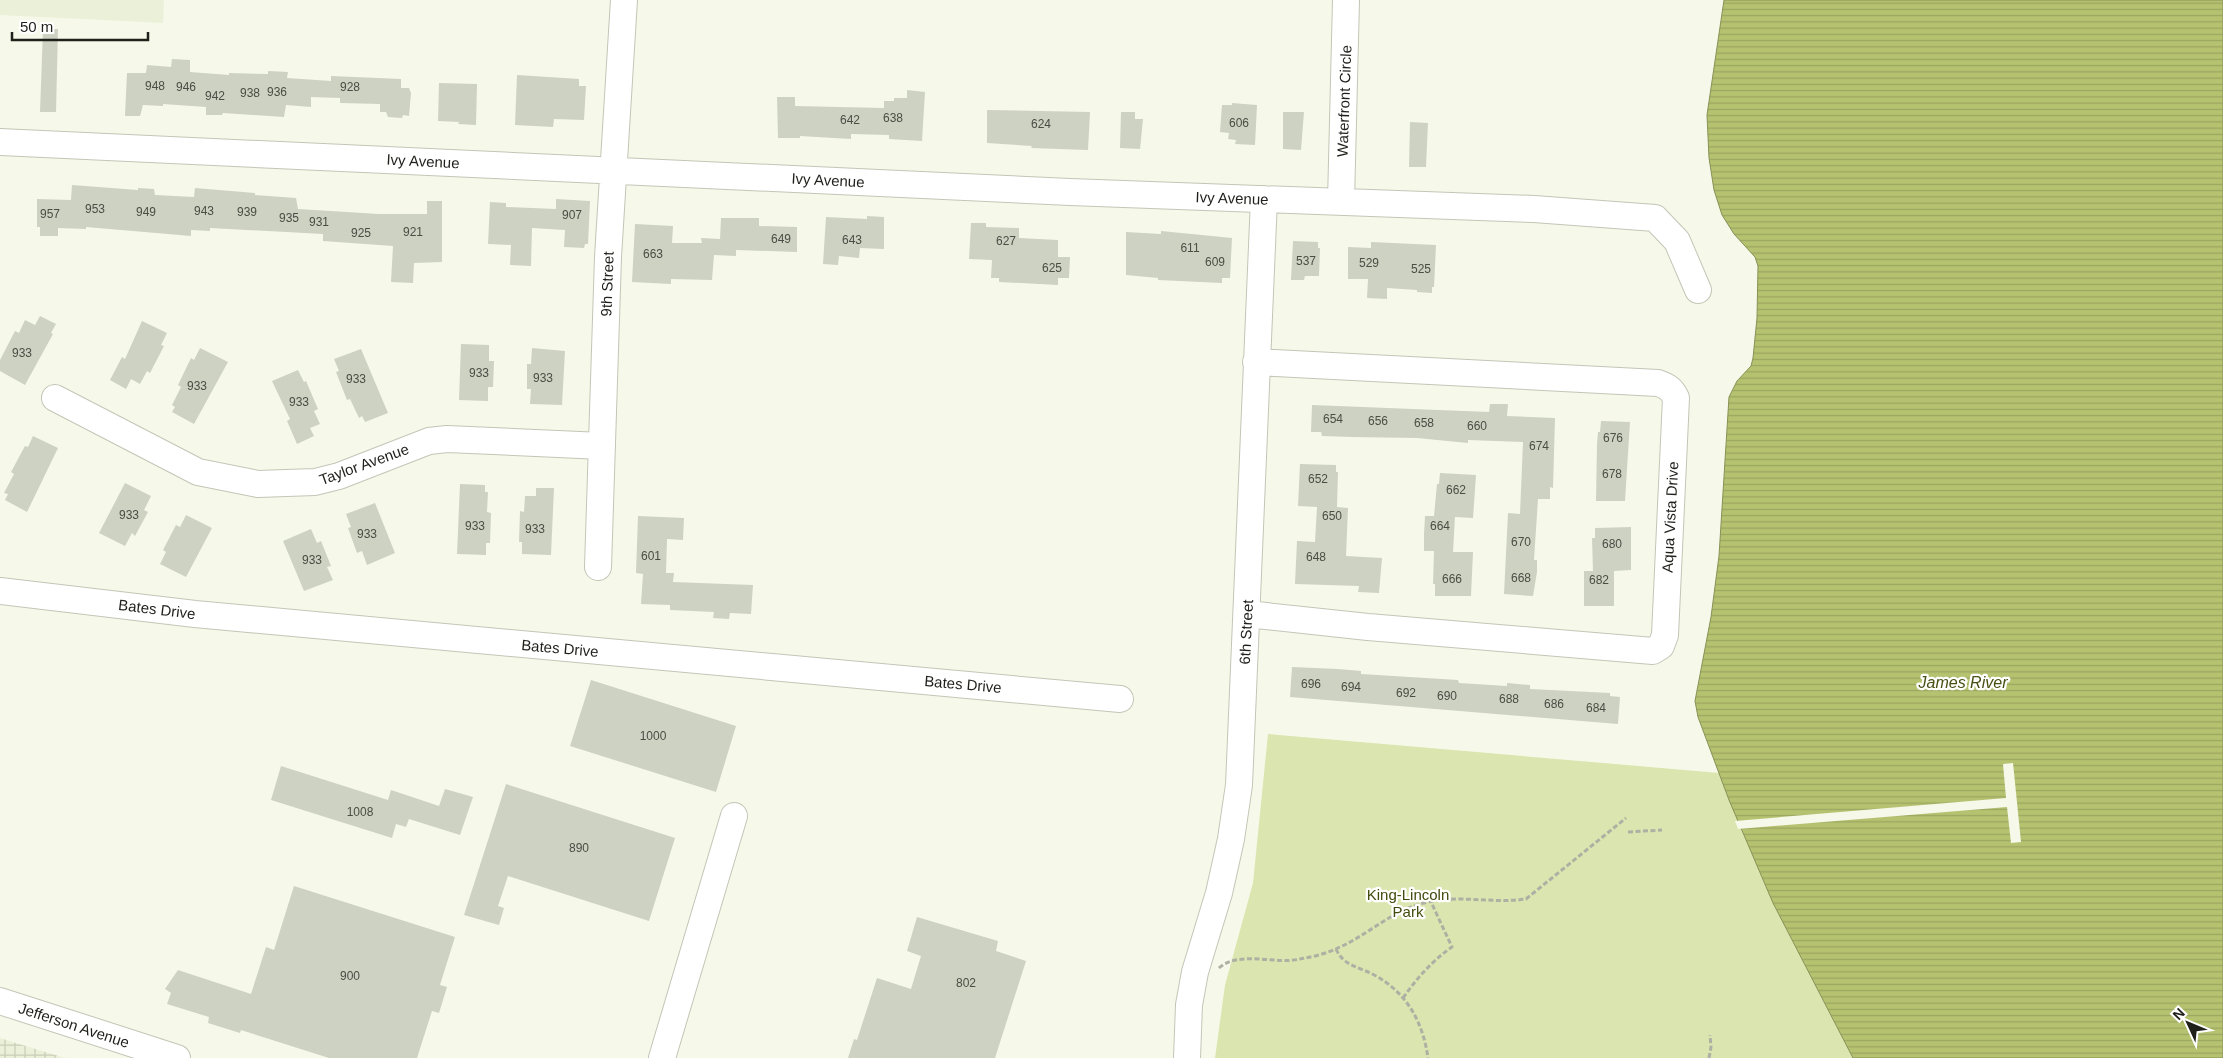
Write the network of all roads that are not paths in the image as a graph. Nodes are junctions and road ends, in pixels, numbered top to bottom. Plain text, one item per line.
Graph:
1 (624, 0) edge
2 (1346, 0) edge
3 (0, 142) edge
4 (613, 170) junction
5 (1264, 199) junction
6 (1341, 202) junction
7 (1698, 290) dead end
8 (1256, 362) junction
9 (55, 398) dead end
10 (602, 446) junction
11 (598, 567) dead end
12 (0, 591) edge
13 (1247, 614) junction
14 (1120, 699) dead end
15 (734, 816) dead end
16 (0, 1001) edge
17 (177, 1058) edge
18 (662, 1058) edge
19 (1187, 1058) edge

1 - 4 street, 9th Street
2 - 6 street, Waterfront Circle
3 - 4 street, Ivy Avenue
4 - 5 street, Ivy Avenue
4 - 10 street, 9th Street
5 - 6 street, Ivy Avenue
5 - 8 street, 6th Street
6 - 7 street, Ivy Avenue
8 - 13 street, 6th Street
8 - 13 street, Aqua Vista Drive
9 - 10 street, Taylor Avenue
10 - 11 street, 9th Street
12 - 14 street, Bates Drive
13 - 19 street, 6th Street
15 - 18 street
16 - 17 street, Jefferson Avenue

